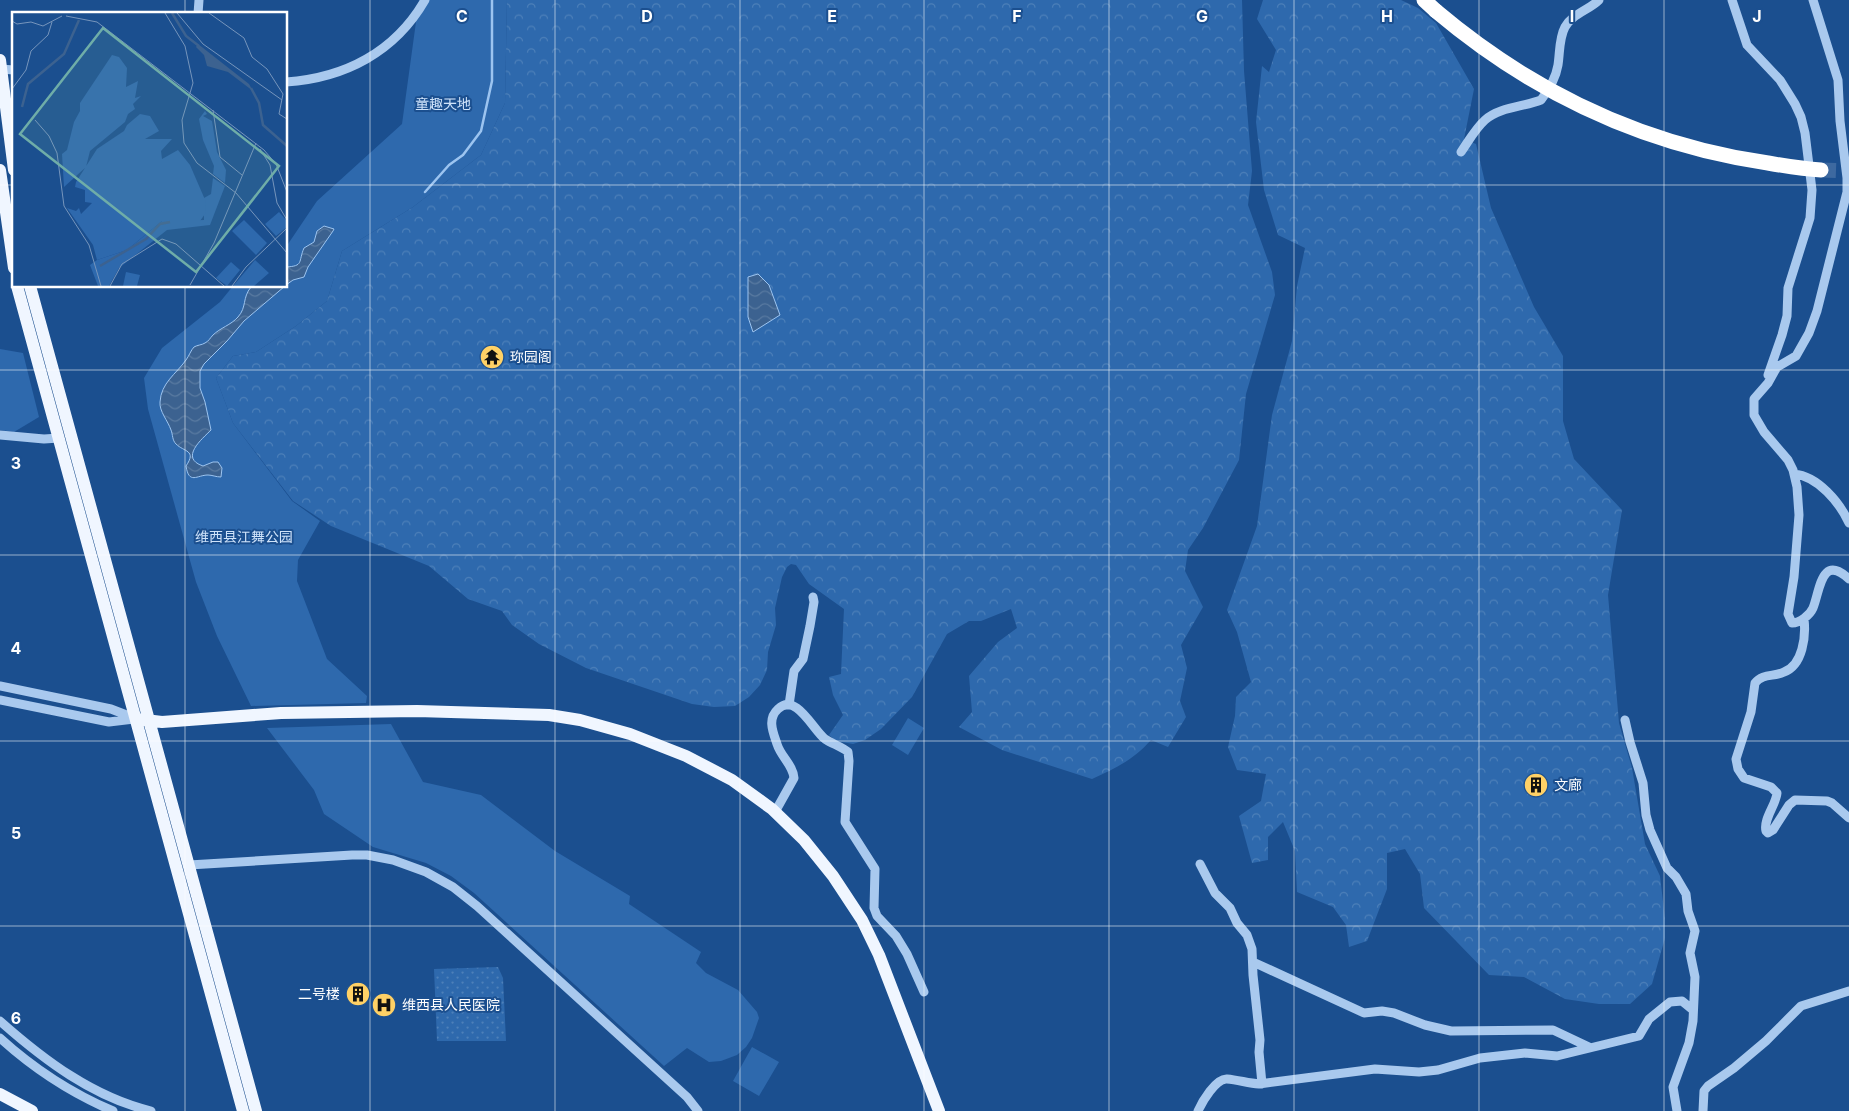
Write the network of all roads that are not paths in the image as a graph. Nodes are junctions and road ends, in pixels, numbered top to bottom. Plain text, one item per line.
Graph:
1 (425, 0) edge
2 (1424, 0) edge
3 (1599, 0) edge
4 (1732, 0) edge
5 (1813, 0) edge
6 (4, 67) edge
7 (288, 82) edge
8 (12, 149) edge
9 (1461, 152) dead end
10 (0, 170) edge
11 (1821, 170) tunnel mouth
12 (12, 254) edge
13 (19, 288) edge
14 (31, 288) edge
15 (1761, 392) junction
16 (0, 435) edge
17 (59, 438) junction
18 (1794, 474) junction
19 (1849, 523) edge
20 (1849, 579) edge
21 (813, 596) dead end
22 (1804, 619) junction
23 (0, 686) edge
24 (0, 700) edge
25 (790, 705) junction
26 (143, 720) junction
27 (1625, 720) dead end
28 (775, 812) junction
29 (1849, 818) edge
30 (1200, 864) dead end
31 (189, 865) junction
32 (1253, 962) junction
33 (1849, 991) edge
34 (924, 992) dead end
35 (1693, 1010) junction
36 (0, 1021) edge
37 (0, 1038) edge
38 (1589, 1047) junction
39 (1262, 1084) junction
40 (0, 1094) edge
41 (32, 1111) edge
42 (113, 1111) edge
43 (151, 1111) edge
44 (243, 1111) edge
45 (256, 1111) edge
46 (698, 1111) edge
47 (939, 1111) edge
48 (1198, 1111) edge
49 (1677, 1111) edge
50 (1703, 1111) edge

1 - 7 street
2 - 11 highway, bridge
3 - 9 street
4 - 15 street
5 - 15 street
6 - 8 main road
10 - 12 main road
13 - 17 main road
14 - 26 main road
15 - 18 street
16 - 17 street
17 - 26 main road
18 - 19 street
18 - 22 street
20 - 22 street
21 - 25 street
22 - 29 street
23 - 26 street
24 - 26 street
25 - 28 street
25 - 34 street
26 - 28 main road
26 - 31 main road
26 - 44 main road
27 - 35 street
28 - 47 main road
30 - 32 street
31 - 45 main road
31 - 46 street
32 - 38 street
32 - 39 street
33 - 50 street
35 - 38 street
35 - 49 street
36 - 43 street
37 - 42 street
38 - 39 street
39 - 48 street
40 - 41 main road

